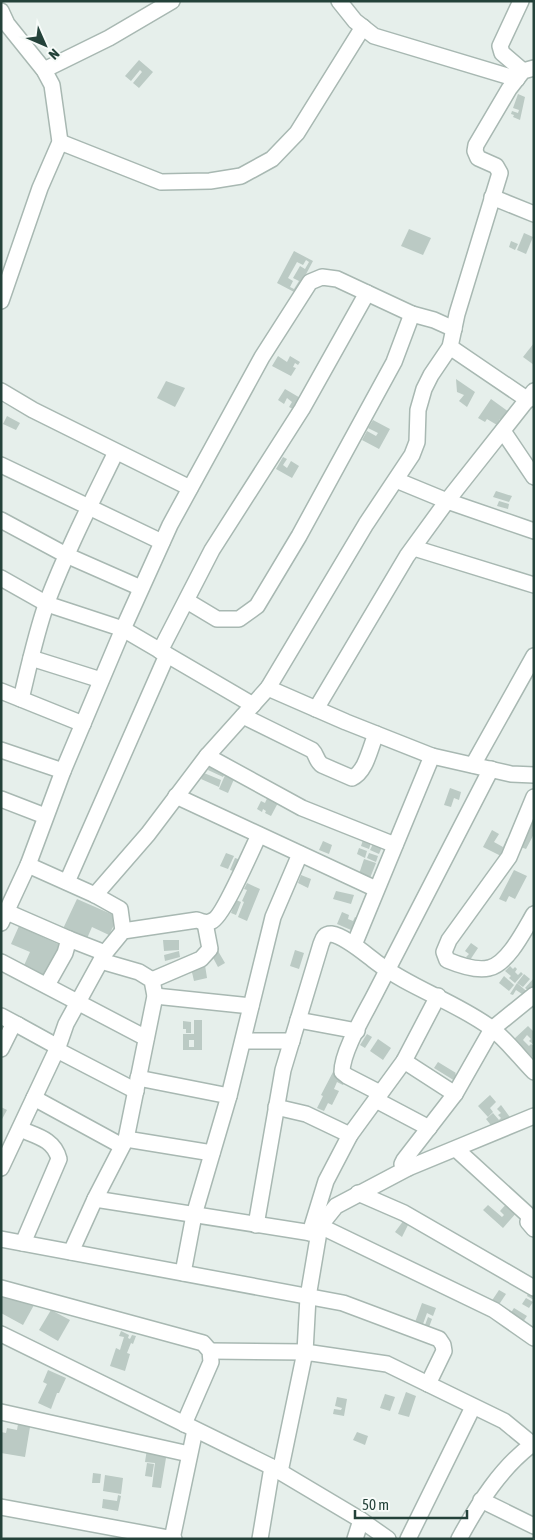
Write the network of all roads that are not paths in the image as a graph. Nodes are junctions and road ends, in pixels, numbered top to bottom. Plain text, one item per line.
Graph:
1 (172, 1) edge
2 (339, 1) edge
3 (521, 1) edge
4 (1, 11) edge
5 (363, 27) junction
6 (44, 70) junction
7 (525, 73) edge
8 (60, 142) junction
9 (492, 197) junction
10 (534, 214) edge
11 (367, 293) junction
12 (1, 301) edge
13 (412, 314) junction
14 (454, 329) junction
15 (450, 347) junction
16 (1, 391) edge
17 (531, 396) edge
18 (503, 430) junction
19 (116, 452) junction
20 (1, 464) edge
21 (534, 477) edge
22 (396, 480) junction
23 (190, 488) junction
24 (447, 501) junction
25 (90, 507) junction
26 (1, 520) edge
27 (534, 531) edge
28 (162, 542) junction
29 (414, 548) junction
30 (66, 555) junction
31 (1, 578) edge
32 (534, 584) edge
33 (141, 588) junction
34 (187, 601) junction
35 (47, 604) junction
36 (123, 629) junction
37 (163, 653) junction
38 (534, 656) edge
39 (31, 658) junction
40 (101, 680) junction
41 (268, 688) junction
42 (1, 691) edge
43 (21, 699) junction
44 (316, 709) junction
45 (248, 711) junction
46 (83, 724) junction
47 (376, 734) junction
48 (1, 750) edge
49 (207, 756) junction
50 (432, 756) junction
51 (473, 765) junction
52 (491, 769) junction
53 (63, 771) junction
54 (534, 775) edge
55 (176, 796) junction
56 (534, 797) edge
57 (1, 799) edge
58 (45, 816) junction
59 (259, 835) junction
60 (395, 845) junction
61 (300, 854) junction
62 (28, 865) junction
63 (66, 882) junction
64 (376, 889) junction
65 (95, 895) junction
66 (534, 914) edge
67 (4, 917) edge
68 (205, 923) junction
69 (123, 931) junction
70 (69, 939) junction
71 (354, 945) junction
72 (103, 957) junction
73 (1, 962) edge
74 (387, 970) junction
75 (152, 980) junction
76 (47, 985) junction
77 (155, 996) junction
78 (438, 996) junction
79 (533, 997) edge
80 (78, 1003) junction
81 (251, 1006) junction
82 (1, 1016) edge
83 (298, 1020) junction
84 (18, 1025) junction
85 (492, 1029) junction
86 (356, 1031) junction
87 (146, 1038) junction
88 (243, 1041) junction
89 (292, 1041) junction
90 (1, 1048) edge
91 (58, 1048) junction
92 (404, 1061) junction
93 (534, 1072) edge
94 (137, 1084) junction
95 (455, 1094) junction
96 (229, 1096) junction
97 (378, 1096) junction
98 (34, 1098) junction
99 (276, 1108) junction
100 (534, 1116) edge
101 (429, 1128) junction
102 (20, 1129) junction
103 (350, 1135) junction
104 (124, 1142) junction
105 (456, 1149) junction
106 (212, 1153) junction
107 (1, 1168) edge
108 (408, 1168) junction
109 (358, 1193) junction
110 (95, 1199) junction
111 (194, 1215) junction
112 (256, 1225) junction
113 (534, 1229) edge
114 (316, 1231) junction
115 (1, 1239) edge
116 (23, 1243) junction
117 (71, 1252) junction
118 (183, 1273) junction
119 (1, 1288) edge
120 (534, 1288) edge
121 (308, 1297) junction
122 (1, 1334) edge
123 (534, 1338) edge
124 (210, 1351) junction
125 (305, 1352) junction
126 (428, 1384) junction
127 (473, 1407) junction
128 (1, 1412) edge
129 (190, 1427) junction
130 (533, 1444) edge
131 (189, 1454) junction
132 (276, 1470) junction
133 (481, 1500) junction
134 (1, 1507) edge
135 (361, 1520) junction
136 (534, 1526) edge
137 (172, 1539) edge
138 (260, 1539) edge
139 (355, 1539) edge
140 (388, 1539) edge
141 (408, 1539) edge
142 (458, 1539) edge

1 - 6 street
2 - 5 street
3 - 7 street
4 - 6 street
5 - 7 street
5 - 8 street
6 - 8 street
7 - 9 street
8 - 12 street
9 - 10 street
9 - 14 street
11 - 13 street
11 - 23 street
11 - 34 street
13 - 14 street
13 - 34 street
14 - 15 street
15 - 17 street
15 - 22 street
16 - 19 street
17 - 18 street
18 - 21 street
18 - 24 street
19 - 23 street
19 - 25 street
20 - 25 street
22 - 24 street
22 - 41 street
23 - 28 street
24 - 27 street
24 - 29 street
25 - 28 street
25 - 30 street
26 - 30 street
28 - 33 street
29 - 32 street
29 - 44 street
30 - 33 street
30 - 35 street
31 - 35 street
33 - 36 street
34 - 37 street
35 - 36 street
35 - 39 street
36 - 37 street
36 - 40 street
37 - 45 street
37 - 63 street
38 - 51 street
39 - 40 street
39 - 43 street
40 - 46 street
41 - 44 street
41 - 45 street
42 - 43 street
43 - 46 street
44 - 47 street
45 - 47 street
45 - 49 street
46 - 53 street
47 - 50 street
48 - 53 street
49 - 55 street
49 - 60 street
50 - 51 street
50 - 60 street
51 - 52 street
52 - 54 street
52 - 74 street
53 - 58 street
55 - 59 street
55 - 65 street
56 - 66 street
57 - 58 street
58 - 62 street
59 - 61 street
59 - 68 street
60 - 64 street
61 - 64 street
61 - 81 street
62 - 63 street
62 - 67 street
63 - 65 street
64 - 71 street
65 - 69 street
67 - 70 street
68 - 69 street
68 - 75 street
69 - 72 street
70 - 72 street
70 - 76 street
71 - 74 street
71 - 83 street
72 - 75 street
72 - 80 street
73 - 76 street
74 - 78 street
74 - 86 street
75 - 77 street
76 - 80 street
77 - 81 street
77 - 87 street
78 - 85 street
78 - 92 street
79 - 85 street
80 - 87 street
80 - 91 street
81 - 88 street
82 - 84 street
83 - 86 street
83 - 89 street
84 - 90 street
84 - 91 street
85 - 93 street
85 - 95 street
86 - 97 street
87 - 94 street
88 - 89 street
88 - 96 street
89 - 99 street
91 - 94 street
91 - 98 street
92 - 95 street
92 - 97 street
94 - 96 street
94 - 104 street
95 - 101 street
96 - 106 street
97 - 101 street
97 - 103 street
98 - 102 street
98 - 104 street
99 - 103 street
99 - 112 street
100 - 105 street
101 - 108 street
102 - 107 street
102 - 116 street
103 - 114 street
104 - 106 street
104 - 110 street
105 - 108 street
105 - 113 street
106 - 111 street
108 - 109 street
109 - 114 street
109 - 120 street
110 - 111 street
110 - 117 street
111 - 112 street
111 - 118 street
112 - 114 street
114 - 121 street
114 - 123 street
115 - 116 street
116 - 117 street
117 - 118 street
118 - 121 street
119 - 124 street
121 - 125 street
121 - 126 street
122 - 129 street
124 - 125 street
124 - 129 street
125 - 126 street
125 - 132 street
126 - 127 street
127 - 130 street
127 - 141 street
128 - 131 street
129 - 131 street
129 - 132 street
130 - 133 street
131 - 137 street
132 - 135 street
132 - 138 street
133 - 136 street
133 - 142 street
134 - 137 street
135 - 139 street
135 - 140 street

